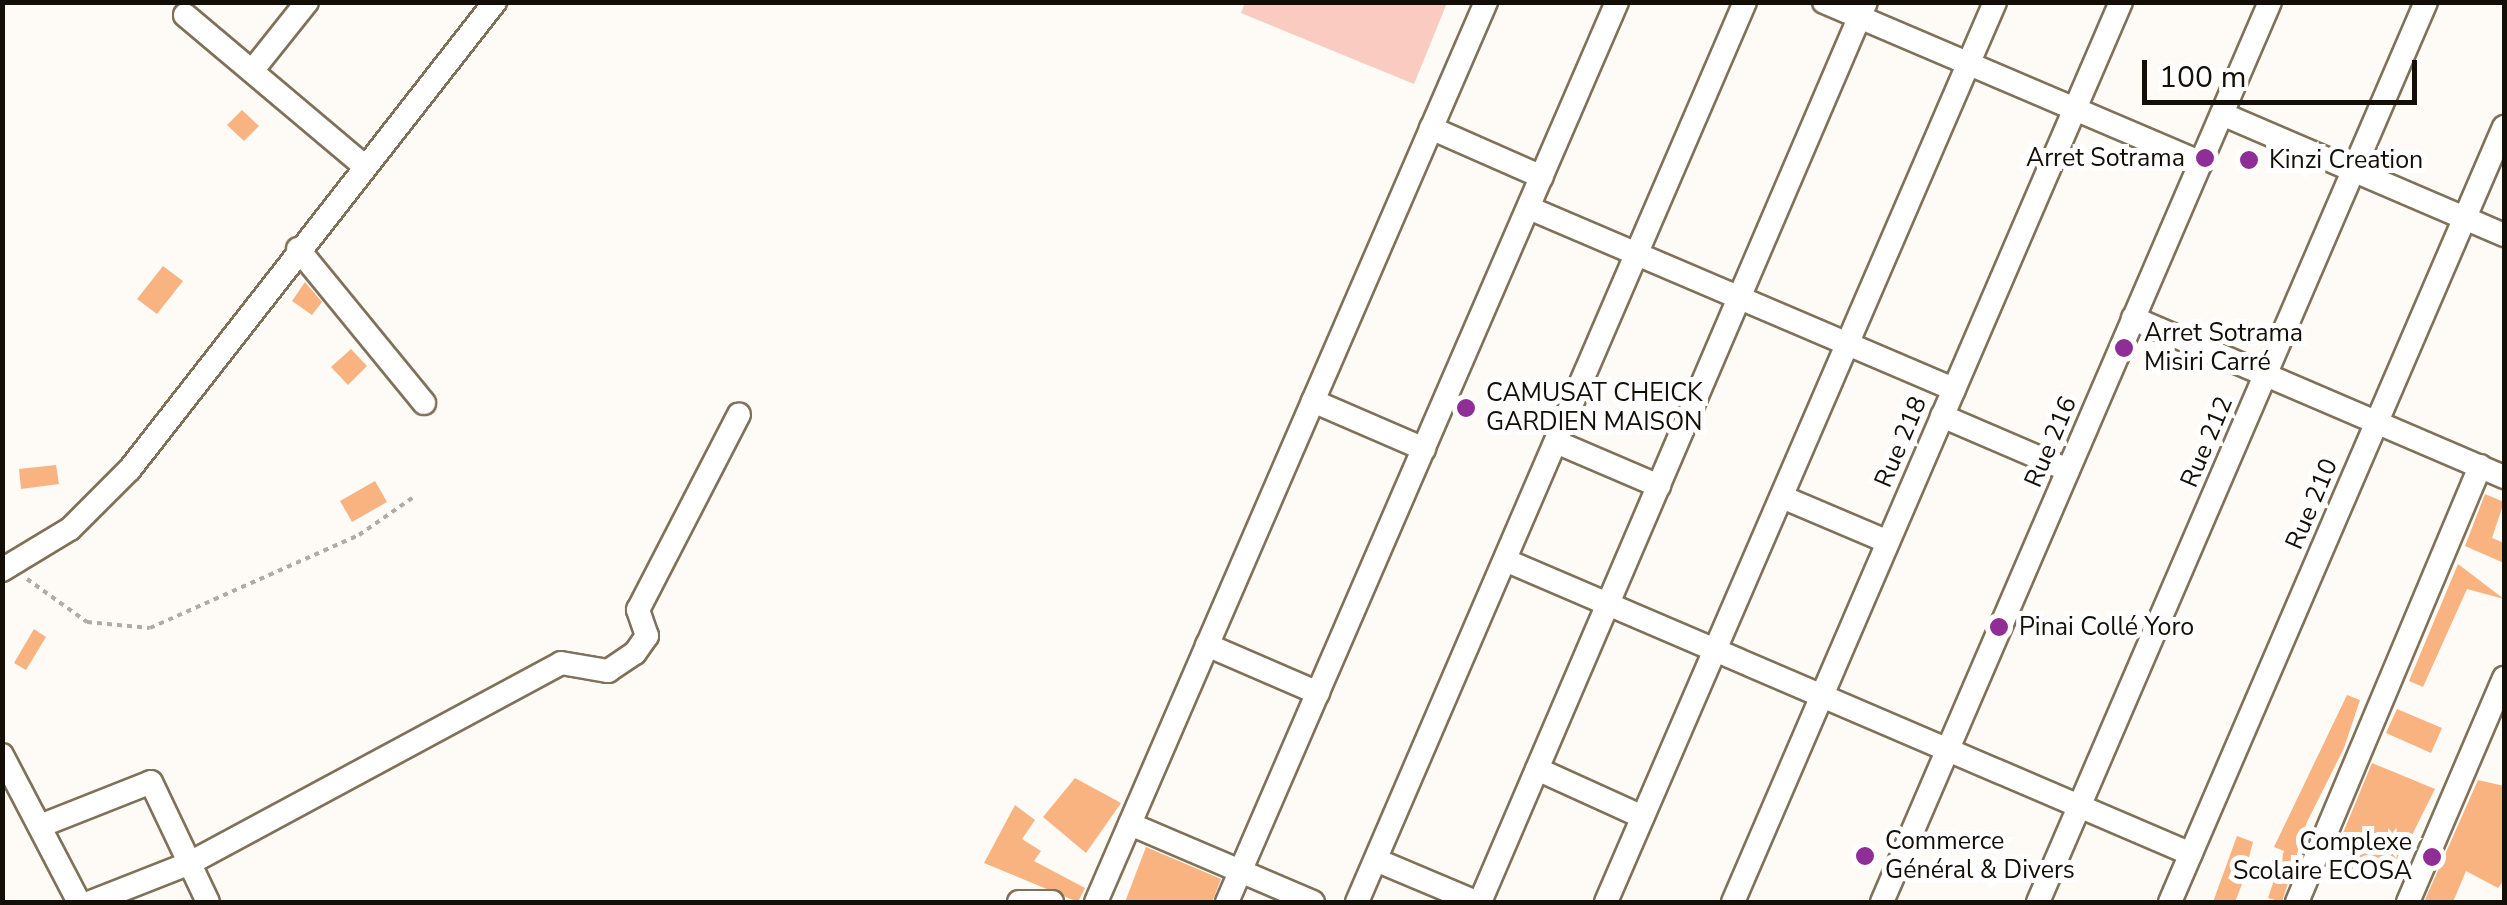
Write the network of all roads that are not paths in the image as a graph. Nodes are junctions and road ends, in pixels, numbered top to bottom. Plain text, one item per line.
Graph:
1 (307, 2) edge
2 (496, 2) edge
3 (1486, 2) edge
4 (1618, 2) edge
5 (1746, 2) edge
6 (1824, 2) edge
7 (1995, 2) edge
8 (2121, 2) edge
9 (2270, 2) edge
10 (2426, 2) edge
11 (1863, 10) edge
12 (185, 15) dead end
13 (1968, 64) junction
14 (252, 71) junction
15 (2075, 110) junction
16 (2222, 114) junction
17 (2504, 127) edge
18 (1431, 128) junction
19 (363, 164) junction
20 (2200, 164) junction
21 (2354, 170) junction
22 (1542, 177) junction
23 (1529, 208) junction
24 (2465, 218) junction
25 (2504, 235) edge
26 (298, 248) junction
27 (1637, 254) junction
28 (1740, 298) junction
29 (2134, 318) junction
30 (1848, 344) junction
31 (2266, 375) junction
32 (1954, 389) junction
33 (1313, 401) junction
34 (424, 403) dead end
35 (739, 414) dead end
36 (1942, 416) junction
37 (2377, 422) junction
38 (1556, 442) junction
39 (1424, 448) junction
40 (2480, 466) junction
41 (2068, 470) junction
42 (2504, 477) edge
43 (1659, 486) junction
44 (1782, 496) junction
45 (1888, 542) junction
46 (1505, 560) junction
47 (5, 568) edge
48 (1608, 604) junction
49 (1207, 646) junction
50 (1716, 650) junction
51 (2504, 678) edge
52 (1318, 693) junction
53 (1822, 696) junction
54 (1948, 750) junction
55 (2, 755) edge
56 (1537, 769) junction
57 (2080, 806) junction
58 (1644, 816) junction
59 (1130, 824) junction
60 (40, 826) junction
61 (2191, 854) junction
62 (1376, 860) junction
63 (190, 863) junction
64 (1241, 872) junction
65 (80, 902) edge
66 (91, 902) edge
67 (208, 902) edge
68 (1019, 902) edge
69 (1052, 902) edge
70 (1096, 902) edge
71 (1227, 902) edge
72 (1313, 902) edge
73 (1357, 902) edge
74 (1478, 902) edge
75 (1606, 902) edge
76 (1733, 902) edge
77 (1882, 902) edge
78 (2038, 902) edge
79 (2170, 902) edge
80 (2298, 902) edge
81 (2408, 902) edge

1 - 14 street
2 - 19 street
3 - 18 street
4 - 22 street
5 - 27 street
6 - 11 street
7 - 13 street
8 - 15 street, Rue 218
9 - 16 street, Rue 216
10 - 21 street, Rue 212
11 - 13 street
11 - 28 street
12 - 14 street
13 - 15 street
13 - 30 street
14 - 19 street
15 - 20 street
15 - 32 street, Rue 218
16 - 20 street, Rue 216
16 - 21 street
17 - 24 street, Rue 210
18 - 22 street
18 - 33 street
19 - 26 street
20 - 29 street, Rue 216
21 - 24 street
21 - 31 street, Rue 212
22 - 23 street
23 - 27 street
23 - 39 street
24 - 25 street
24 - 37 street, Rue 210
26 - 34 street
26 - 47 street
27 - 28 street
27 - 38 street
28 - 30 street
28 - 43 street
29 - 31 street
29 - 41 street, Rue 216
30 - 32 street
30 - 44 street
31 - 37 street
31 - 57 street, Rue 212
32 - 36 street, Rue 218
33 - 39 street
33 - 49 street
35 - 63 street
36 - 41 street
36 - 45 street, Rue 218
37 - 40 street
37 - 61 street, Rue 210
38 - 43 street
38 - 46 street
39 - 52 street
40 - 42 street
40 - 80 street
41 - 54 street, Rue 216
43 - 48 street
44 - 45 street
44 - 50 street
45 - 53 street, Rue 218
46 - 48 street
46 - 62 street
48 - 50 street
48 - 56 street
49 - 52 street
49 - 59 street
50 - 53 street
50 - 58 street
51 - 81 street
52 - 64 street
53 - 54 street
53 - 76 street, Rue 218
54 - 57 street
54 - 77 street, Rue 216
55 - 60 street
56 - 58 street
56 - 74 street
57 - 61 street
57 - 78 street, Rue 212
58 - 75 street
59 - 64 street
59 - 70 street
60 - 63 street
60 - 65 street
61 - 79 street, Rue 210
62 - 73 street
62 - 74 street
63 - 66 street
63 - 67 street
64 - 71 street
64 - 72 street
68 - 69 street

